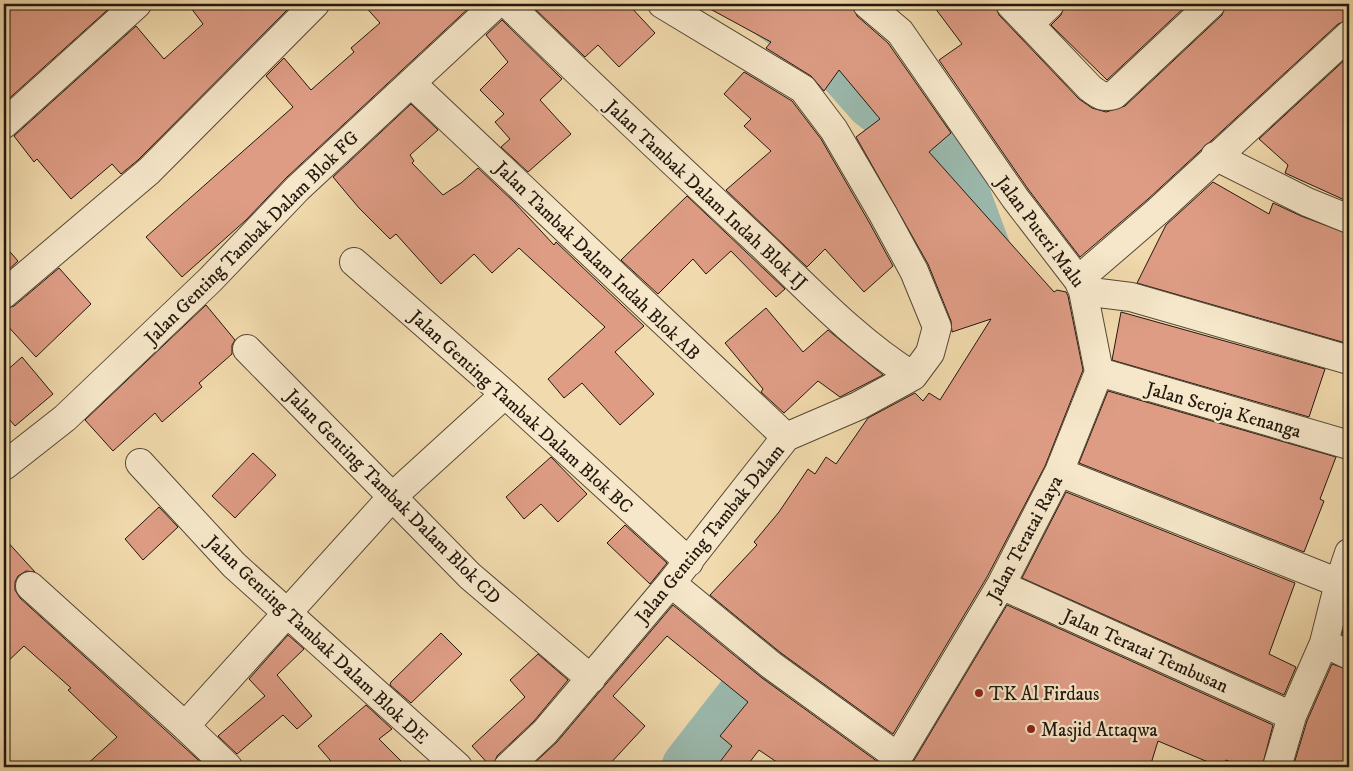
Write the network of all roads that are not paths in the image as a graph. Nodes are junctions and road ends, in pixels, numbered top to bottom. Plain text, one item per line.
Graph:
1 (137, 4) edge
2 (314, 4) edge
3 (496, 4) edge
4 (508, 4) edge
5 (662, 4) edge
6 (867, 4) edge
7 (1010, 4) edge
8 (1050, 4) edge
9 (1211, 4) edge
10 (1029, 24) junction
11 (1349, 34) edge
12 (411, 83) junction
13 (4, 124) edge
14 (1214, 156) junction
15 (1349, 219) edge
16 (354, 262) dead end
17 (1080, 285) junction
18 (4, 294) edge
19 (246, 349) dead end
20 (1349, 360) edge
21 (1099, 372) junction
22 (913, 376) junction
23 (505, 394) junction
24 (786, 437) junction
25 (1349, 445) edge
26 (140, 464) dead end
27 (4, 466) edge
28 (1059, 472) junction
29 (392, 497) junction
30 (1349, 553) edge
31 (688, 562) junction
32 (671, 583) junction
33 (1339, 583) junction
34 (1001, 585) junction
35 (30, 586) dead end
36 (288, 613) junction
37 (1324, 643) junction
38 (1349, 655) edge
39 (591, 678) junction
40 (1292, 716) junction
41 (185, 726) junction
42 (895, 762) edge
43 (228, 767) edge
44 (458, 767) edge
45 (508, 767) edge
46 (1277, 767) edge

1 - 13 street
2 - 18 street
3 - 12 street, Jalan Genting Tambak Dalam Blok FG
4 - 22 street, Jalan Tambak Dalam Indah Blok IJ
5 - 22 street, Jalan Genting Tambak Dalam
6 - 17 street, Jalan Puteri Malu
7 - 10 street
8 - 10 street
9 - 10 street
11 - 14 street
12 - 24 street, Jalan Tambak Dalam Indah Blok AB
12 - 27 street, Jalan Genting Tambak Dalam Blok FG
14 - 15 street
14 - 17 street
16 - 23 street, Jalan Genting Tambak Dalam Blok BC
17 - 20 street, Jalan Puteri Malu
17 - 21 street
19 - 29 street, Jalan Genting Tambak Dalam Blok CD
21 - 25 street, Jalan Seroja Kenanga
21 - 28 street, Jalan Teratai Raya
22 - 24 street, Jalan Genting Tambak Dalam
23 - 29 street
23 - 31 street, Jalan Genting Tambak Dalam Blok BC
24 - 31 street, Jalan Genting Tambak Dalam
26 - 36 street, Jalan Genting Tambak Dalam Blok DE
28 - 33 street
28 - 34 street, Jalan Teratai Raya
29 - 36 street
29 - 39 street, Jalan Genting Tambak Dalam Blok CD
30 - 33 street
31 - 32 street, Jalan Genting Tambak Dalam
32 - 39 street, Jalan Genting Tambak Dalam
32 - 42 street
33 - 37 street
34 - 40 street, Jalan Teratai Tembusan
34 - 42 street, Jalan Teratai Raya
35 - 41 street
36 - 41 street
36 - 44 street, Jalan Genting Tambak Dalam Blok DE
37 - 38 street
37 - 40 street
39 - 45 street, Jalan Genting Tambak Dalam
40 - 46 street
41 - 43 street

